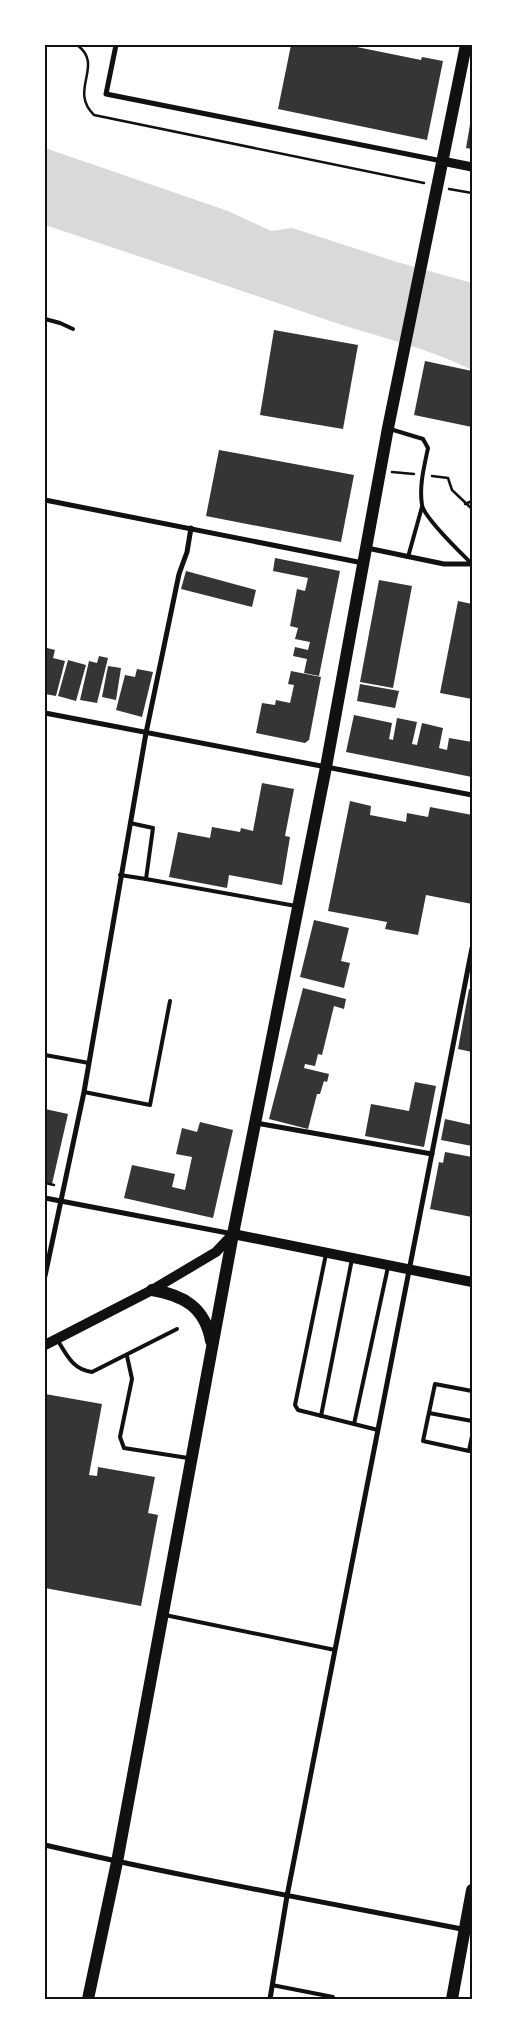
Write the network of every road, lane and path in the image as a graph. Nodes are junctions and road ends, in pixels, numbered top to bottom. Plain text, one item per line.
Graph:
1 (77, 45) edge
2 (116, 45) edge
3 (466, 45) edge
4 (442, 161) junction
5 (472, 167) edge
6 (437, 186) junction
7 (472, 193) edge
8 (45, 319) edge
9 (73, 329) dead end
10 (388, 428) junction
11 (45, 500) edge
12 (472, 501) edge
13 (465, 504) dead end
14 (422, 507) junction
15 (191, 528) junction
16 (367, 548) junction
17 (408, 556) junction
18 (363, 563) junction
19 (472, 564) edge
20 (45, 713) edge
21 (146, 733) junction
22 (326, 767) junction
23 (472, 796) edge
24 (130, 823) junction
25 (120, 875) junction
26 (146, 879) junction
27 (298, 906) junction
28 (472, 948) edge
29 (170, 1001) dead end
30 (45, 1055) edge
31 (89, 1063) junction
32 (84, 1092) junction
33 (256, 1123) junction
34 (432, 1154) junction
35 (45, 1183) edge
36 (54, 1185) dead end
37 (45, 1198) edge
38 (60, 1201) junction
39 (233, 1234) junction
40 (327, 1253) junction
41 (352, 1258) junction
42 (388, 1265) junction
43 (410, 1270) junction
44 (45, 1276) edge
45 (472, 1282) edge
46 (152, 1290) junction
47 (177, 1329) dead end
48 (57, 1339) junction
49 (45, 1345) edge
50 (212, 1348) junction
51 (127, 1356) junction
52 (472, 1391) edge
53 (429, 1412) junction
54 (321, 1416) junction
55 (472, 1422) edge
56 (354, 1424) junction
57 (378, 1430) junction
58 (472, 1436) edge
59 (192, 1459) junction
60 (163, 1615) junction
61 (335, 1650) junction
62 (45, 1845) edge
63 (117, 1862) junction
64 (472, 1890) edge
65 (287, 1896) junction
66 (468, 1930) edge
67 (272, 1985) junction
68 (88, 1999) edge
69 (270, 1999) edge
70 (333, 1999) edge
71 (452, 1999) edge

1 - 6 path
2 - 4 street
3 - 4 main road
4 - 5 street
4 - 6 main road
6 - 7 path
6 - 10 main road
8 - 9 lane
10 - 14 lane
10 - 16 main road
11 - 15 street
12 - 13 path
14 - 17 lane
14 - 19 lane
15 - 18 street
15 - 21 street
16 - 17 street
16 - 18 main road
17 - 19 street
18 - 22 main road
20 - 21 street
21 - 22 street
21 - 24 street
22 - 23 street
22 - 27 main road
24 - 25 street
24 - 26 lane
25 - 26 lane
25 - 31 street
26 - 27 lane
27 - 33 main road
28 - 34 street
29 - 32 lane
30 - 31 lane
31 - 32 street
32 - 38 street
33 - 34 street
33 - 39 main road
34 - 43 street
35 - 36 path
37 - 38 street
38 - 39 street
38 - 44 street
39 - 40 main road
39 - 46 main road
39 - 50 main road
40 - 41 main road
40 - 54 lane
41 - 42 main road
41 - 54 lane
42 - 43 main road
42 - 56 lane
43 - 45 main road
43 - 57 street
46 - 48 main road
46 - 50 main road
47 - 51 lane
48 - 49 main road
48 - 51 lane
50 - 59 main road
51 - 59 lane
52 - 53 lane
53 - 55 lane
53 - 58 lane
54 - 56 lane
56 - 57 lane
57 - 61 street
59 - 60 main road
60 - 61 lane
60 - 63 main road
61 - 65 street
62 - 63 street
63 - 65 street
63 - 68 main road
64 - 66 main road
65 - 66 street
65 - 67 street
66 - 71 main road
67 - 69 street
67 - 70 lane

